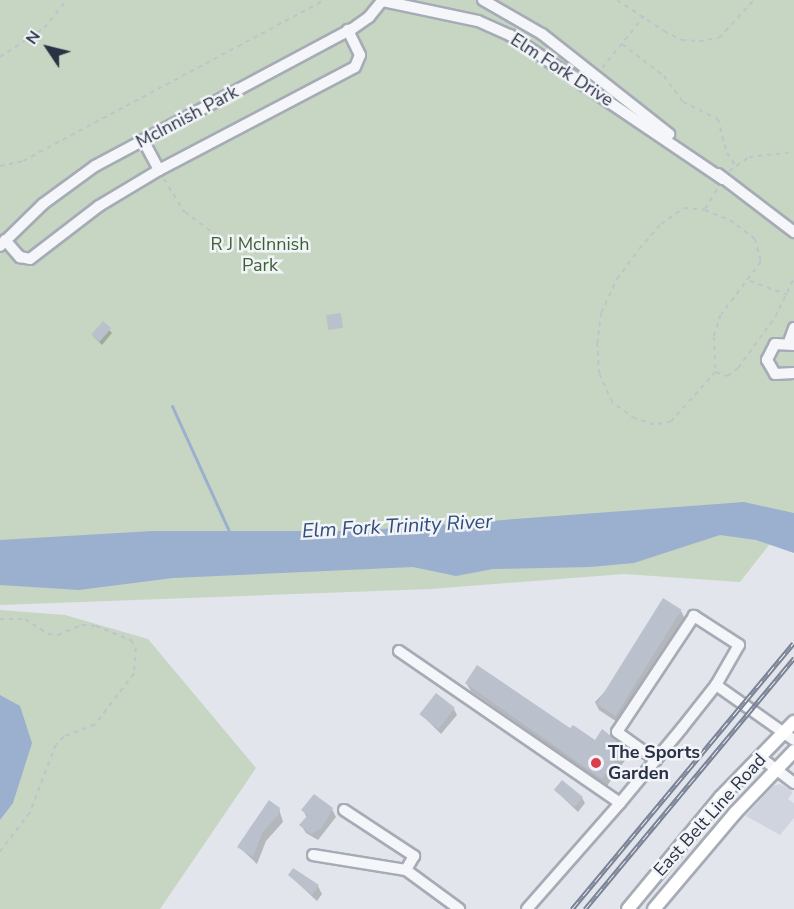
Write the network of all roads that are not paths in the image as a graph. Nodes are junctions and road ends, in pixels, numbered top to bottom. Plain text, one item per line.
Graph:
1 (483, 0) edge
2 (383, 1) edge
3 (348, 30) junction
4 (143, 140) junction
5 (159, 170) junction
6 (723, 179) junction
7 (794, 232) edge
8 (3, 243) edge
9 (794, 328) edge
10 (792, 344) edge
11 (794, 373) edge
12 (399, 651) dead end
13 (716, 685) junction
14 (794, 722) edge
15 (789, 736) edge
16 (794, 751) edge
17 (760, 757) junction
18 (656, 760) junction
19 (776, 769) junction
20 (794, 783) edge
21 (620, 803) junction
22 (344, 810) dead end
23 (313, 855) dead end
24 (406, 870) junction
25 (459, 909) edge
26 (527, 909) edge
27 (628, 909) edge
28 (654, 909) edge

1 - 6 street, Elm Fork Drive
2 - 3 street, McInnish Park
2 - 6 street, Elm Fork Drive
3 - 4 street, McInnish Park
3 - 5 street
4 - 5 street
4 - 8 street, McInnish Park
5 - 8 street
6 - 7 street, Elm Fork Drive
9 - 10 street
10 - 11 street
12 - 21 street
13 - 15 street
13 - 18 street
13 - 18 street
14 - 15 main road, East Belt Line Road
15 - 17 main road, East Belt Line Road
16 - 19 main road, East Belt Line Road
17 - 19 street
17 - 27 main road, East Belt Line Road
18 - 21 street
19 - 20 street
19 - 28 main road, East Belt Line Road
21 - 26 street
22 - 24 street
23 - 24 street
24 - 25 street

